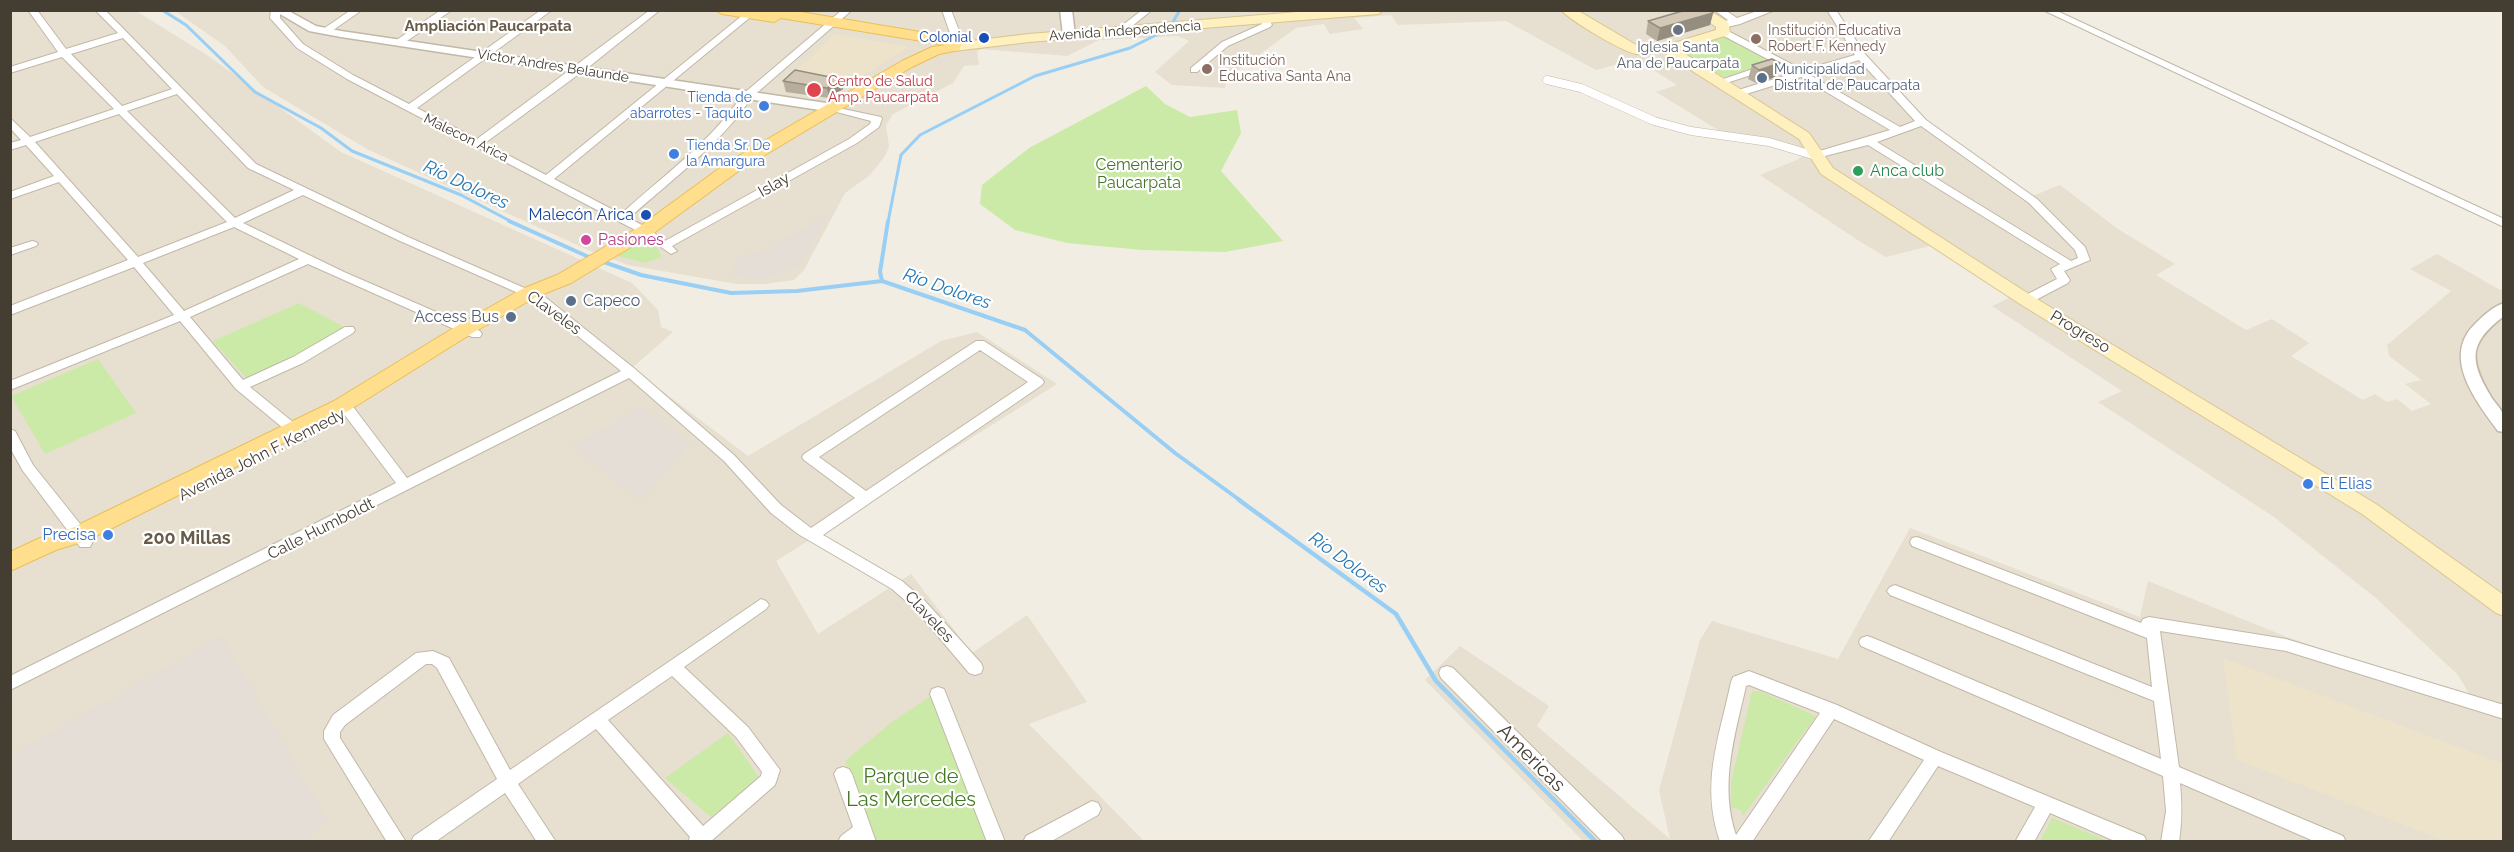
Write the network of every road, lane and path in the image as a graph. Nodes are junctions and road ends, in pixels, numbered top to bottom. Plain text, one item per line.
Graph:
1 (32, 10) edge
2 (99, 10) edge
3 (277, 10) edge
4 (291, 10) edge
5 (358, 10) edge
6 (448, 10) edge
7 (548, 10) edge
8 (656, 10) edge
9 (722, 10) edge
10 (848, 10) edge
11 (946, 10) edge
12 (1066, 10) edge
13 (1148, 10) edge
14 (1378, 10) edge
15 (1567, 10) edge
16 (1699, 10) edge
17 (1718, 10) edge
18 (1771, 10) edge
19 (1831, 10) edge
20 (2047, 10) edge
21 (755, 12) edge
22 (1264, 19) junction
23 (832, 25) junction
24 (1728, 26) junction
25 (330, 28) junction
26 (1126, 31) junction
27 (125, 34) junction
28 (1069, 35) junction
29 (403, 40) junction
30 (946, 44) junction
31 (1668, 49) junction
32 (488, 52) junction
33 (64, 53) junction
34 (1861, 56) junction
35 (1781, 63) junction
36 (583, 67) junction
37 (10, 70) edge
38 (1194, 70) dead end
39 (1803, 74) junction
40 (669, 80) junction
41 (1547, 80) dead end
42 (1720, 82) junction
43 (179, 90) junction
44 (751, 93) junction
45 (1738, 93) junction
46 (833, 108) junction
47 (120, 110) junction
48 (409, 110) junction
49 (877, 119) joint
50 (10, 121) edge
51 (1922, 122) junction
52 (1898, 129) junction
53 (29, 141) junction
54 (1869, 141) junction
55 (479, 143) junction
56 (10, 147) edge
57 (1816, 156) junction
58 (62, 177) junction
59 (547, 179) junction
60 (304, 190) junction
61 (10, 196) edge
62 (622, 219) junction
63 (234, 224) junction
64 (2504, 224) edge
65 (645, 231) junction
66 (32, 244) dead end
67 (669, 248) joint
68 (10, 252) edge
69 (310, 259) junction
70 (136, 262) junction
71 (2067, 264) junction
72 (535, 296) junction
73 (2026, 300) junction
74 (10, 311) edge
75 (2502, 311) edge
76 (182, 316) junction
77 (349, 330) dead end
78 (471, 331) junction
79 (630, 372) junction
80 (10, 386) edge
81 (242, 386) junction
82 (345, 409) junction
83 (2504, 427) edge
84 (10, 434) edge
85 (297, 434) junction
86 (406, 486) junction
87 (865, 498) junction
88 (812, 535) junction
89 (82, 538) junction
90 (1917, 542) dead end
91 (10, 562) edge
92 (10, 572) edge
93 (1895, 591) dead end
94 (761, 605) dead end
95 (2504, 607) edge
96 (2150, 623) dead end
97 (1867, 642) dead end
98 (673, 667) junction
99 (975, 668) dead end
100 (1447, 673) dead end
101 (10, 684) edge
102 (938, 694) dead end
103 (2161, 697) junction
104 (1832, 710) junction
105 (2504, 712) edge
106 (597, 719) junction
107 (1935, 757) junction
108 (2171, 771) junction
109 (843, 774) dead end
110 (507, 782) junction
111 (2046, 804) junction
112 (1092, 809) dead end
113 (865, 835) edge
114 (699, 840) edge
115 (397, 842) edge
116 (420, 842) edge
117 (547, 842) edge
118 (847, 842) edge
119 (996, 842) edge
120 (1032, 842) edge
121 (1616, 842) edge
122 (1728, 842) edge
123 (1741, 842) edge
124 (1877, 842) edge
125 (2024, 842) edge
126 (2138, 842) edge
127 (2170, 842) edge
128 (2337, 842) edge

1 - 33 street
2 - 27 street, Claveles
3 - 25 street, Víctor Andres Belaunde
3 - 48 street, Malecon Arica
4 - 25 street, Víctor Andres Belaunde
5 - 25 street
6 - 29 street
7 - 32 street
8 - 36 street
9 - 21 main road
10 - 23 street
11 - 30 street
12 - 28 street
13 - 26 street
14 - 22 main road, Avenida Independencia
15 - 31 main road
16 - 24 main road
17 - 24 street
18 - 24 street
19 - 34 street
20 - 64 street
21 - 23 main road
21 - 40 street
22 - 26 main road, Avenida Independencia
22 - 38 street
23 - 30 main road
23 - 44 street
24 - 31 main road
24 - 35 street
25 - 29 street, Víctor Andres Belaunde
26 - 28 main road, Avenida Independencia
27 - 33 street
27 - 43 street, Claveles
28 - 30 main road, Avenida Independencia
29 - 32 street, Víctor Andres Belaunde
30 - 46 main road, Avenida John F. Kennedy
31 - 42 main road, Progreso
32 - 36 street, Víctor Andres Belaunde
32 - 48 street
33 - 37 street
33 - 47 street
34 - 39 street
34 - 51 street
35 - 39 street
35 - 42 street
36 - 40 street, Víctor Andres Belaunde
36 - 55 street
39 - 45 street
39 - 52 street
40 - 44 street, Víctor Andres Belaunde
40 - 59 street
41 - 57 street
42 - 45 main road, Progreso
43 - 47 street
43 - 60 street, Claveles
44 - 46 street, Víctor Andres Belaunde
44 - 62 street
45 - 57 main road, Progreso
46 - 49 street, Víctor Andres Belaunde
46 - 65 main road, Avenida John F. Kennedy
47 - 53 street
47 - 63 street
48 - 55 street, Malecon Arica
49 - 67 street, Islay
50 - 53 street
51 - 52 street
51 - 71 street
52 - 54 street
53 - 56 street
53 - 58 street
54 - 57 street
54 - 71 street
55 - 59 street, Malecon Arica
57 - 73 main road, Progreso
58 - 61 street
58 - 70 street
59 - 62 street, Malecon Arica
60 - 63 street
60 - 72 street, Claveles
62 - 65 street, Malecon Arica
63 - 69 street
63 - 70 street
65 - 67 street, Malecon Arica
65 - 72 main road, Avenida John F. Kennedy
66 - 68 street
69 - 76 street
69 - 78 street
70 - 74 street
70 - 76 street
71 - 73 street
72 - 78 main road, Avenida John F. Kennedy
72 - 79 street, Claveles
73 - 95 main road, Progreso
75 - 83 street
76 - 80 street
76 - 81 street
77 - 81 street
78 - 82 main road, Avenida John F. Kennedy
79 - 86 street, Calle Humboldt
79 - 88 street, Claveles
81 - 85 street
82 - 85 main road, Avenida John F. Kennedy
82 - 86 street
84 - 89 street
85 - 89 main road, Avenida John F. Kennedy
86 - 101 street, Calle Humboldt
87 - 87 street
87 - 88 street
88 - 99 street, Claveles
89 - 91 main road, Avenida John F. Kennedy
89 - 92 main road, Avenida John F. Kennedy
90 - 103 street
93 - 103 street
94 - 98 street
96 - 105 street
97 - 108 street
98 - 106 street
98 - 114 street
100 - 121 street, Americas
102 - 119 street
103 - 108 street
104 - 107 street
104 - 122 street
104 - 123 street
106 - 110 street
106 - 114 street
107 - 111 street
107 - 124 street
108 - 127 street
108 - 128 street
109 - 113 street
110 - 115 street
110 - 116 street
110 - 117 street
111 - 125 street
111 - 126 street
112 - 120 street
113 - 118 street

